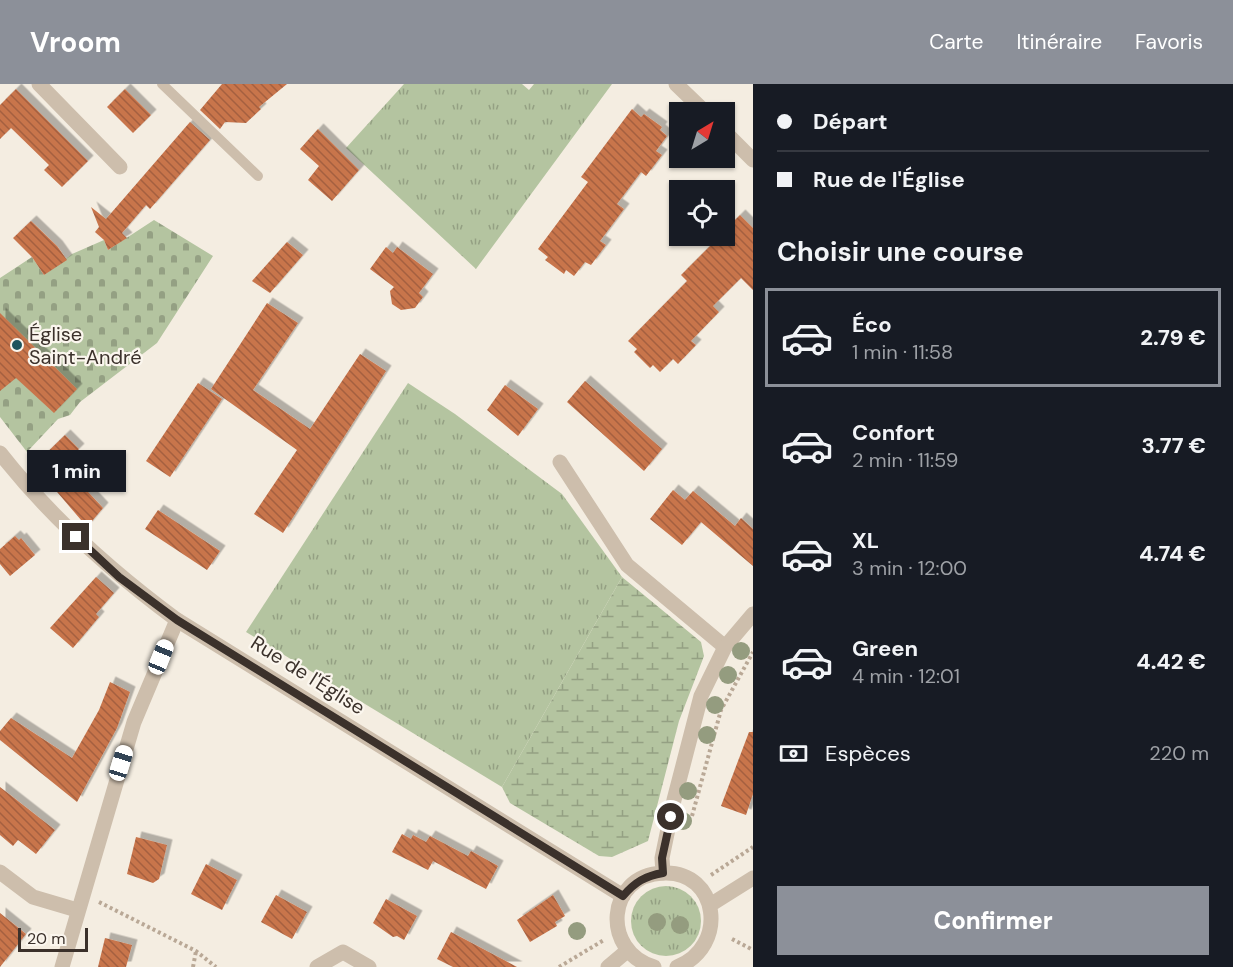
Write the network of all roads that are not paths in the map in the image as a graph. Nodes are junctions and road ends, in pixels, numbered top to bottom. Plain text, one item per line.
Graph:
1 (39, 84) edge
2 (162, 84) edge
3 (676, 84) edge
4 (695, 102) edge
5 (735, 142) edge
6 (753, 160) edge
7 (120, 167) dead end
8 (258, 176) dead end
9 (0, 453) edge
10 (560, 462) dead end
11 (177, 620) junction
12 (750, 623) edge
13 (725, 647) junction
14 (0, 872) edge
15 (663, 873) junction
16 (753, 878) edge
17 (623, 896) junction
18 (710, 905) junction
19 (77, 910) junction
20 (627, 951) junction
21 (62, 967) edge
22 (317, 967) edge
23 (369, 967) edge
24 (608, 967) edge
25 (654, 967) edge
26 (678, 967) edge

1 - 7 street
2 - 8 lane
3 - 4 street
5 - 6 street
9 - 11 street, Rue de l'Église
10 - 13 street
11 - 17 street, Rue de l'Église
11 - 19 street
12 - 13 street
13 - 15 street
14 - 19 street
15 - 17 street
15 - 18 street
16 - 18 street
17 - 20 street
18 - 26 street
19 - 21 street
20 - 24 street
20 - 25 street
22 - 23 street

